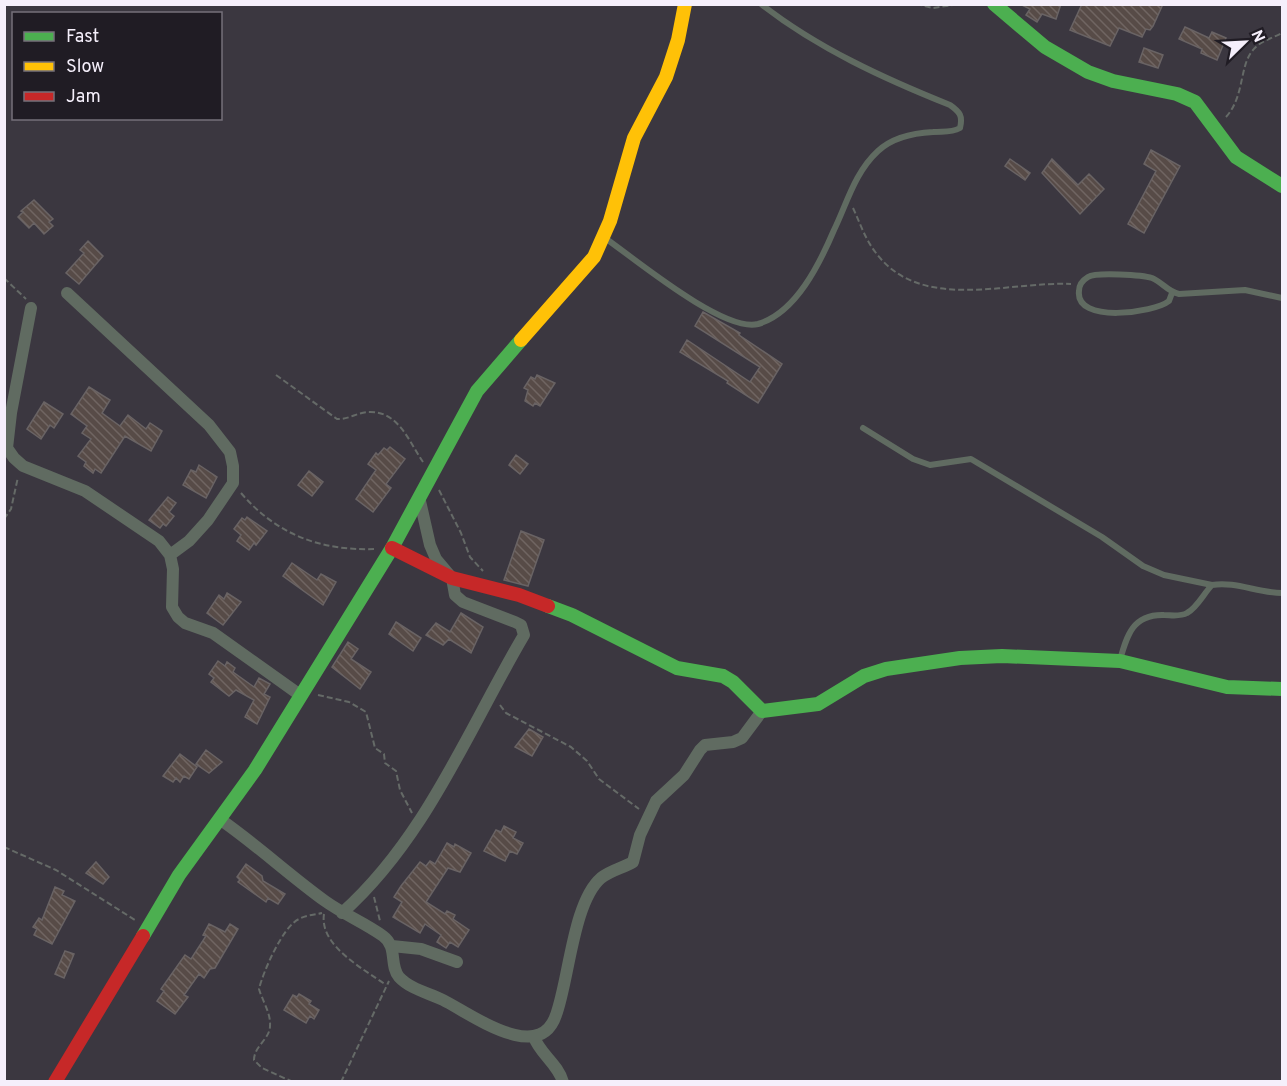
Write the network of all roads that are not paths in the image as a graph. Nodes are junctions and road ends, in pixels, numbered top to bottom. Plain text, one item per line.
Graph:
1 (685, 4) edge
2 (761, 4) edge
3 (994, 4) edge
4 (1281, 183) edge
5 (605, 237) junction
6 (67, 293) dead end
7 (1172, 293) junction
8 (1282, 298) edge
9 (31, 308) road end
10 (863, 428) dead end
11 (420, 501) junction
12 (392, 548) junction
13 (170, 555) junction
14 (452, 578) junction
15 (1212, 585) junction
16 (1282, 593) edge
17 (1119, 661) junction
18 (1282, 689) edge
19 (300, 695) junction
20 (762, 711) junction
21 (221, 820) junction
22 (342, 913) junction
23 (390, 944) junction
24 (456, 962) dead end
25 (534, 1037) junction
26 (56, 1082) edge
27 (563, 1082) edge

1 - 5 street
2 - 5 lane
3 - 4 street
5 - 11 street
6 - 13 street
7 - 7 lane
7 - 8 lane
9 - 13 street
10 - 15 lane
11 - 12 street
11 - 14 street
12 - 14 street
12 - 19 street
13 - 19 street
14 - 20 street
14 - 22 street
15 - 16 lane
15 - 17 lane
17 - 18 street
17 - 20 street
19 - 21 street
20 - 25 street
21 - 22 street
21 - 26 street
22 - 23 street
23 - 24 street
23 - 25 street
25 - 27 street

